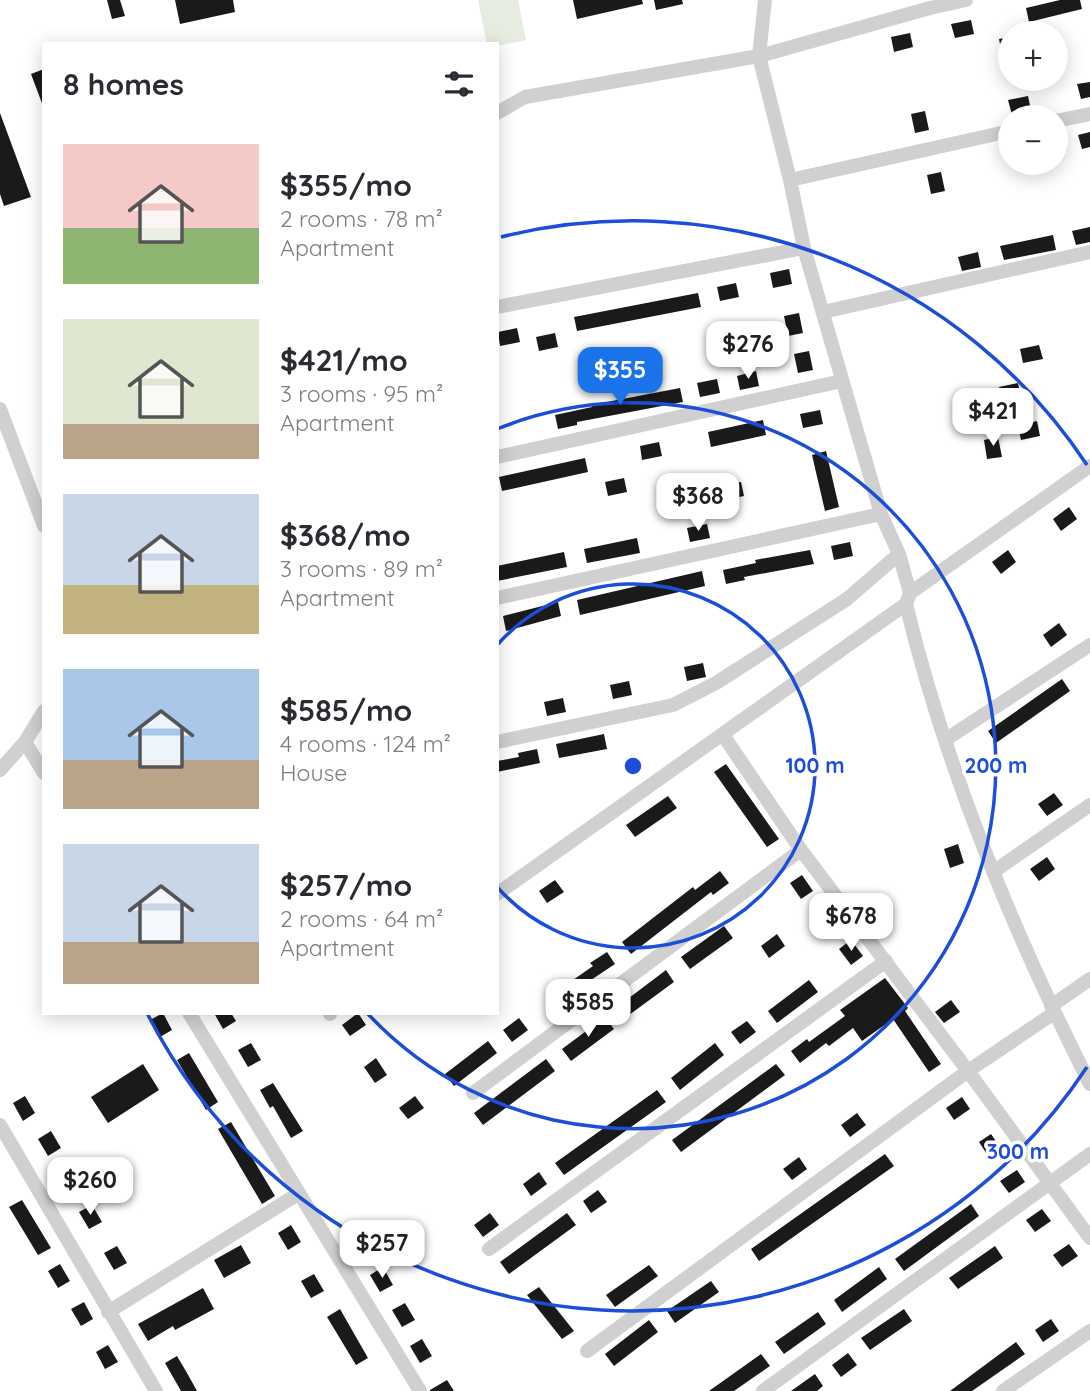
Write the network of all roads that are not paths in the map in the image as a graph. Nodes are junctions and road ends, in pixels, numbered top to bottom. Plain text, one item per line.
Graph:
1 (765, 0) edge
2 (967, 0) edge
3 (759, 56) junction
4 (499, 112) edge
5 (1090, 114) edge
6 (1068, 118) edge
7 (998, 134) edge
8 (790, 180) junction
9 (804, 248) junction
10 (1090, 252) edge
11 (499, 307) edge
12 (823, 312) junction
13 (842, 381) junction
14 (0, 408) edge
15 (499, 457) edge
16 (1090, 466) edge
17 (881, 514) junction
18 (42, 521) edge
19 (899, 554) junction
20 (499, 598) edge
21 (908, 598) junction
22 (1090, 645) edge
23 (42, 714) edge
24 (723, 735) junction
25 (945, 740) junction
26 (25, 742) junction
27 (499, 742) edge
28 (38, 753) edge
29 (0, 770) edge
30 (1090, 805) edge
31 (801, 850) junction
32 (993, 872) junction
33 (499, 893) edge
34 (886, 961) junction
35 (1090, 979) edge
36 (1052, 1010) junction
37 (190, 1015) edge
38 (968, 1071) junction
39 (1090, 1084) edge
40 (473, 1093) dead end
41 (0, 1125) edge
42 (1090, 1154) edge
43 (1048, 1183) junction
44 (298, 1194) junction
45 (1090, 1238) edge
46 (489, 1249) dead end
47 (108, 1312) junction
48 (1090, 1331) edge
49 (587, 1351) dead end
50 (156, 1391) edge
51 (420, 1391) edge
52 (763, 1391) edge
53 (1003, 1391) edge

1 - 3 street
2 - 3 street
3 - 4 street
3 - 8 street
5 - 6 street
7 - 8 street
8 - 9 street
9 - 11 street
9 - 12 street
10 - 12 street
12 - 13 street
13 - 15 street
13 - 17 street
14 - 18 street
16 - 21 street
17 - 19 street
17 - 20 street
19 - 21 street
19 - 27 street
21 - 24 street
21 - 25 street
22 - 25 street
23 - 26 street
24 - 31 street
24 - 33 street
25 - 32 street
26 - 28 street
26 - 29 street
30 - 32 street
31 - 34 street
31 - 40 street
32 - 36 street
34 - 38 street
34 - 46 street
35 - 36 street
36 - 38 street
36 - 39 street
37 - 44 street
38 - 43 street
38 - 49 street
41 - 47 street
42 - 43 street
43 - 45 street
43 - 52 street
44 - 47 street
44 - 51 street
47 - 50 street
48 - 53 street

